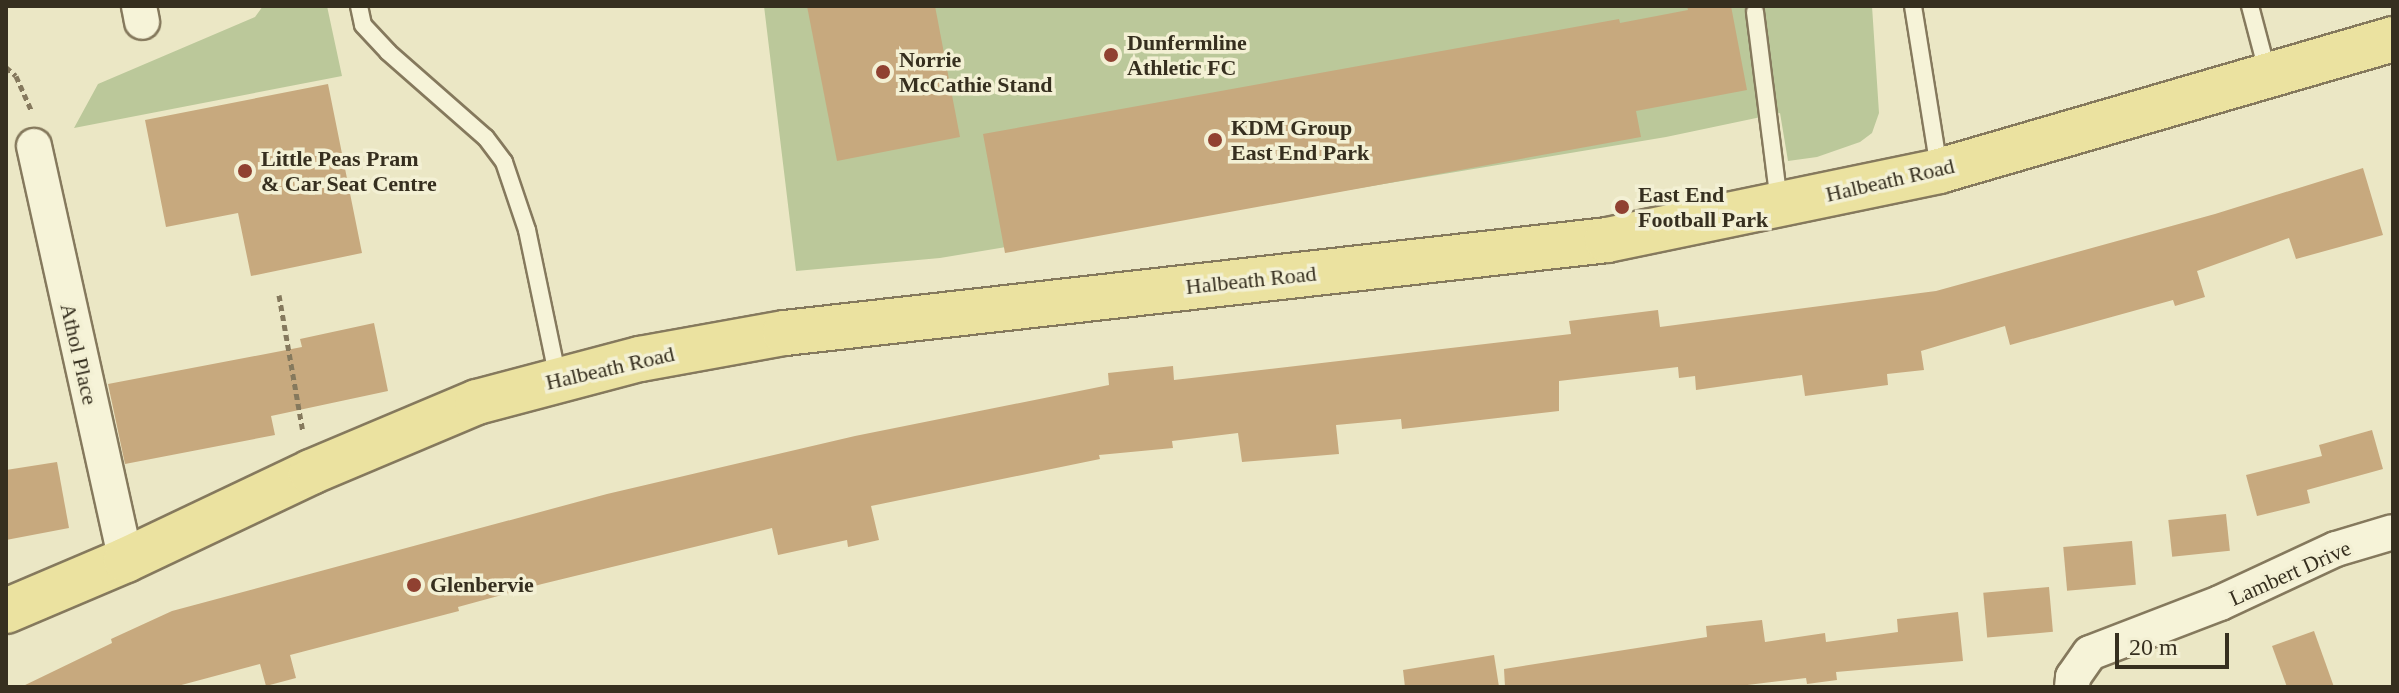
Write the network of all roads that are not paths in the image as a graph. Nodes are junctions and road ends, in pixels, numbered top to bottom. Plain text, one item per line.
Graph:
1 (359, 6) edge
2 (1913, 6) edge
3 (2250, 6) edge
4 (1755, 12) dead end
5 (2393, 39) edge
6 (2268, 75) junction
7 (34, 146) road end
8 (1939, 171) junction
9 (1779, 204) junction
10 (559, 380) junction
11 (2393, 532) edge
12 (126, 560) junction
13 (6, 611) edge
14 (2072, 687) edge

1 - 10 lane
2 - 8 lane
3 - 6 lane
4 - 9 lane
5 - 6 main road, Halbeath Road
6 - 8 main road, Halbeath Road
7 - 12 street, Athol Place
8 - 9 main road, Halbeath Road
9 - 10 main road, Halbeath Road
10 - 12 main road, Halbeath Road
11 - 14 street, Lambert Drive
12 - 13 main road, Halbeath Road

